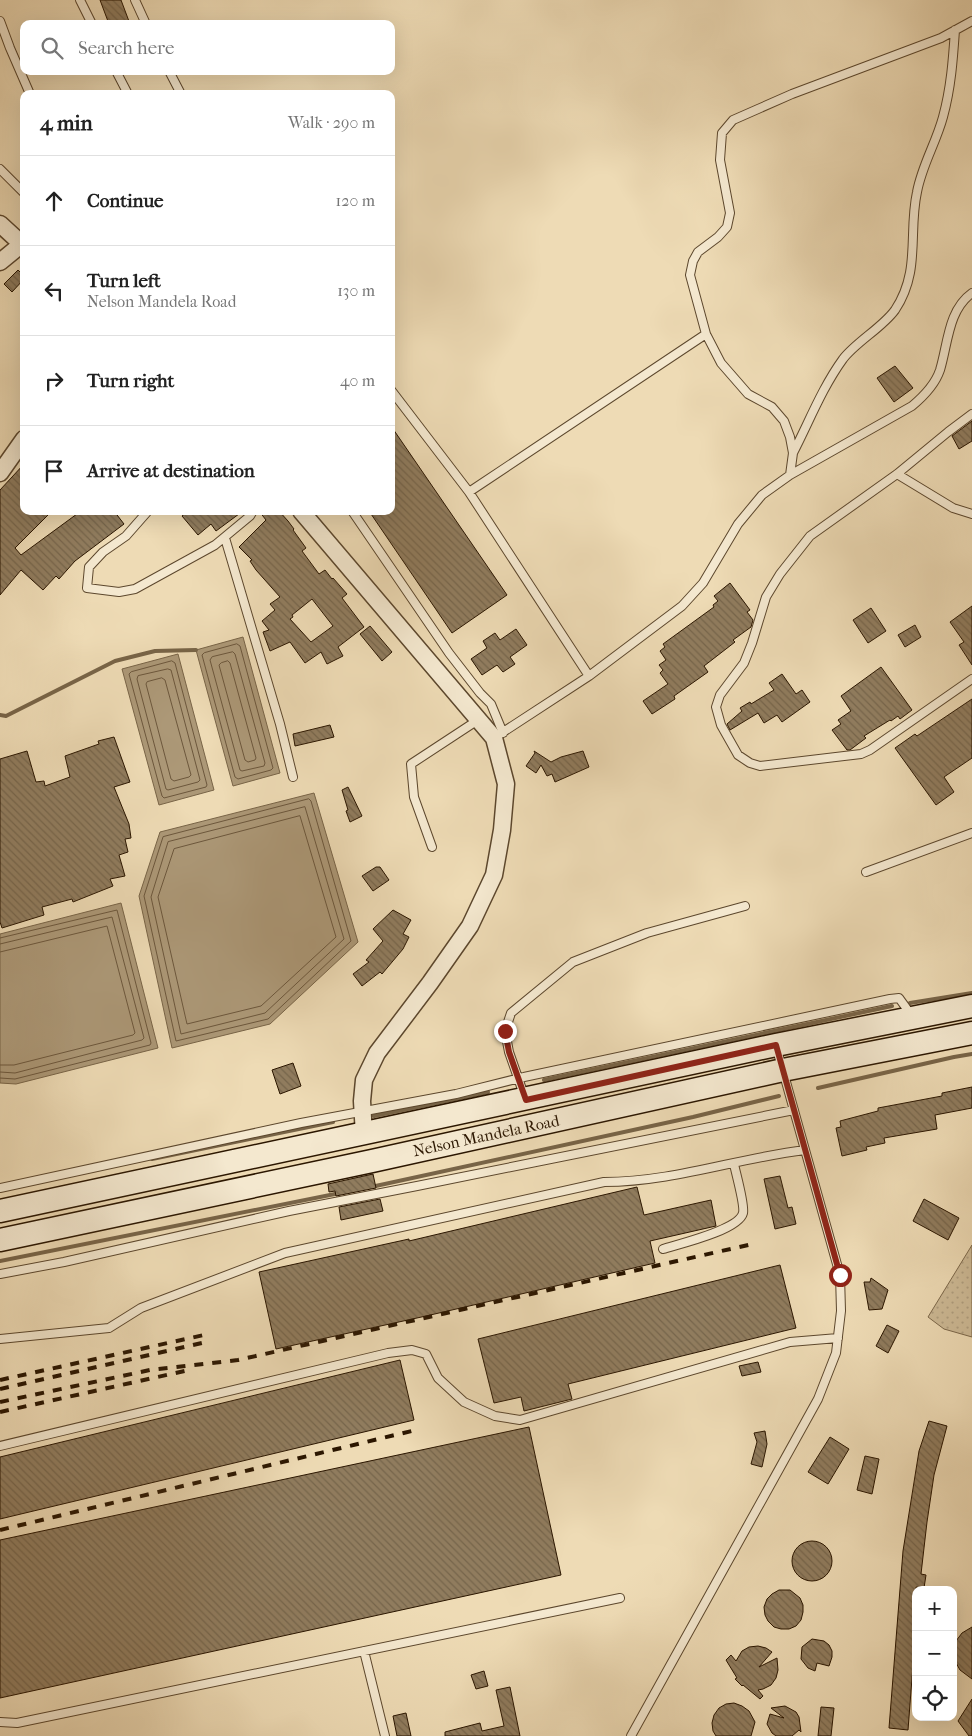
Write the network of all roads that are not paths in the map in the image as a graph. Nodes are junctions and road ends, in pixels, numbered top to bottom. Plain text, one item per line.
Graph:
1 (80, 0) edge
2 (135, 0) edge
3 (90, 20) edge
4 (144, 20) edge
5 (0, 21) edge
6 (972, 21) edge
7 (955, 30) junction
8 (20, 71) edge
9 (22, 75) edge
10 (118, 75) edge
11 (171, 75) edge
12 (28, 90) edge
13 (126, 90) edge
14 (180, 90) edge
15 (0, 169) edge
16 (20, 189) edge
17 (0, 224) edge
18 (20, 242) edge
19 (20, 247) edge
20 (0, 262) edge
21 (972, 293) edge
22 (706, 334) junction
23 (395, 395) edge
24 (972, 414) edge
25 (20, 445) edge
26 (793, 453) junction
27 (0, 473) edge
28 (790, 474) junction
29 (897, 474) junction
30 (468, 492) junction
31 (972, 514) edge
32 (144, 515) edge
33 (250, 515) edge
34 (304, 515) edge
35 (355, 515) edge
36 (225, 538) junction
37 (589, 676) junction
38 (972, 679) edge
39 (478, 720) junction
40 (498, 736) junction
41 (293, 777) dead end
42 (972, 833) edge
43 (432, 847) dead end
44 (866, 872) dead end
45 (745, 906) dead end
46 (972, 1006) edge
47 (913, 1018) junction
48 (972, 1033) edge
49 (776, 1045) junction
50 (783, 1070) junction
51 (518, 1078) junction
52 (526, 1100) junction
53 (794, 1110) junction
54 (362, 1112) junction
55 (364, 1134) junction
56 (805, 1150) junction
57 (734, 1164) junction
58 (0, 1188) edge
59 (0, 1211) edge
60 (0, 1240) edge
61 (663, 1249) dead end
62 (0, 1274) edge
63 (838, 1338) junction
64 (0, 1339) edge
65 (0, 1446) edge
66 (620, 1598) dead end
67 (364, 1651) junction
68 (0, 1722) edge
69 (385, 1736) edge
70 (631, 1736) edge

1 - 3 lane
2 - 4 lane
5 - 8 lane
6 - 7 lane
7 - 22 lane
7 - 26 lane
9 - 12 lane
10 - 13 lane
11 - 14 lane
15 - 16 lane
17 - 18 street
19 - 20 street
21 - 28 lane
22 - 26 lane
22 - 30 lane
23 - 30 lane
24 - 29 lane
25 - 27 street
26 - 28 lane
28 - 37 lane
29 - 31 lane
29 - 38 lane
30 - 37 lane
32 - 36 lane
33 - 36 lane
34 - 39 street
35 - 40 lane
36 - 41 lane
37 - 40 lane
39 - 40 street
39 - 43 lane
40 - 54 street
42 - 44 lane
45 - 51 lane
46 - 47 main road, Nelson Mandela Road
47 - 49 main road, Nelson Mandela Road
47 - 51 lane
48 - 50 main road, Nelson Mandela Road
49 - 50 lane
49 - 52 main road, Nelson Mandela Road
50 - 53 lane
50 - 60 main road, Nelson Mandela Road
51 - 52 lane
51 - 54 lane
52 - 55 main road, Nelson Mandela Road
53 - 56 lane
53 - 62 lane
54 - 55 street
54 - 58 lane
55 - 59 main road, Nelson Mandela Road
56 - 57 lane
56 - 63 lane
57 - 61 lane
57 - 64 lane
63 - 65 lane
63 - 70 lane
66 - 67 lane
67 - 68 lane
67 - 69 lane

